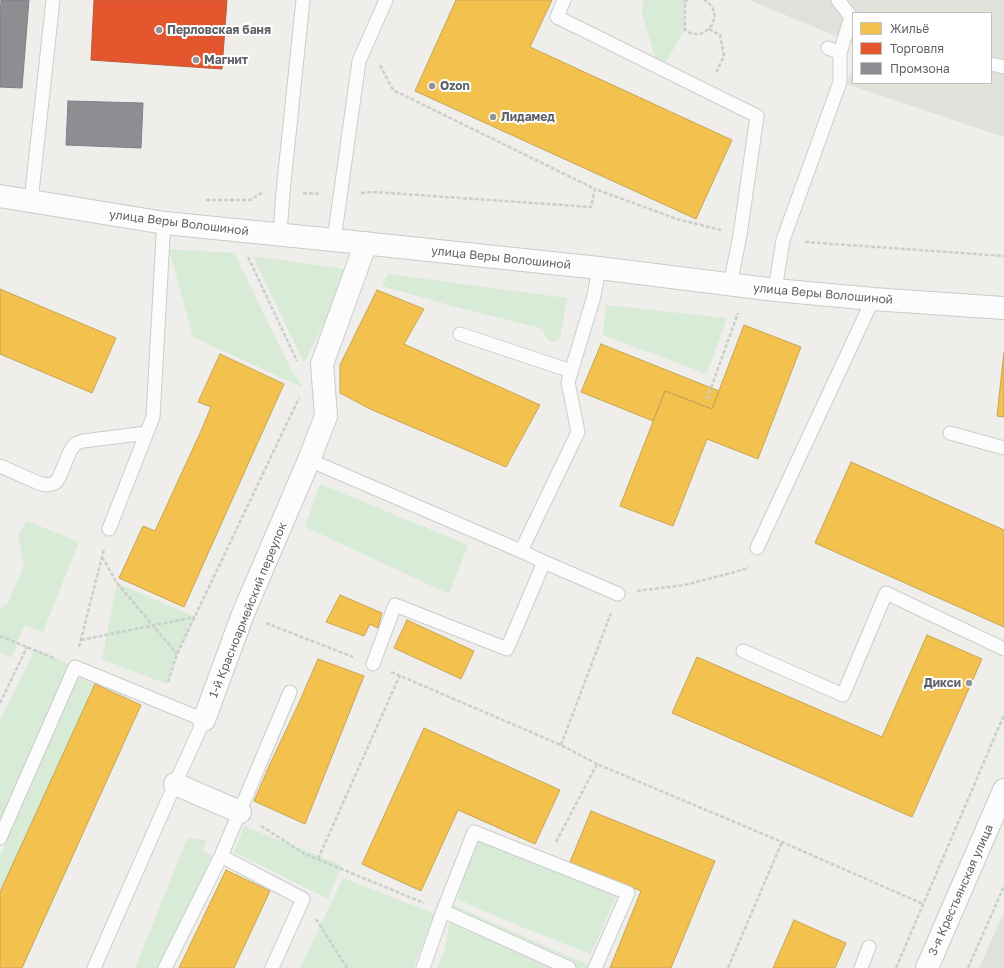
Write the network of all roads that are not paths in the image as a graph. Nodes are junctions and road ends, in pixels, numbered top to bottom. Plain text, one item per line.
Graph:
1 (53, 0) edge
2 (303, 0) edge
3 (386, 0) edge
4 (564, 0) edge
5 (838, 0) edge
6 (852, 18) edge
7 (992, 64) edge
8 (1004, 67) edge
9 (0, 196) edge
10 (31, 201) junction
11 (165, 223) junction
12 (280, 234) junction
13 (334, 240) junction
14 (366, 243) junction
15 (599, 268) junction
16 (730, 285) junction
17 (775, 290) junction
18 (873, 299) junction
19 (1004, 308) edge
20 (460, 334) dead end
21 (571, 371) junction
22 (146, 433) junction
23 (950, 433) dead end
24 (1004, 448) edge
25 (309, 460) junction
26 (0, 466) edge
27 (109, 529) road end
28 (757, 548) road end
29 (522, 551) junction
30 (544, 562) junction
31 (618, 594) road end
32 (1004, 649) edge
33 (743, 651) dead end
34 (373, 664) road end
35 (290, 692) dead end
36 (204, 720) junction
37 (175, 784) junction
38 (1004, 790) edge
39 (240, 812) junction
40 (0, 838) edge
41 (222, 856) junction
42 (443, 911) junction
43 (869, 947) dead end
44 (94, 968) edge
45 (165, 968) edge
46 (272, 968) edge
47 (423, 968) edge
48 (569, 968) edge
49 (594, 968) edge
50 (861, 968) edge
51 (927, 968) edge

1 - 10 lane
2 - 12 lane
3 - 13 lane
4 - 16 lane
5 - 6 lane
6 - 17 lane
7 - 8 lane
9 - 10 street, улица Веры Волошиной
10 - 11 street, улица Веры Волошиной
11 - 12 street, улица Веры Волошиной
11 - 22 lane
12 - 13 street, улица Веры Волошиной
13 - 14 street, улица Веры Волошиной
14 - 15 street, улица Веры Волошиной
14 - 25 street, 1-й Красноармейский переулок
15 - 16 street, улица Веры Волошиной
15 - 21 lane
16 - 17 street, улица Веры Волошиной
17 - 18 street, улица Веры Волошиной
18 - 19 street, улица Веры Волошиной
18 - 28 lane
20 - 21 lane
21 - 29 lane
22 - 26 lane
22 - 27 lane
23 - 24 lane
25 - 29 lane
25 - 36 street, 1-й Красноармейский переулок
29 - 30 lane
30 - 31 lane
30 - 34 lane
32 - 33 lane
35 - 39 lane
36 - 37 lane, 1-й Красноармейский переулок
36 - 40 lane
37 - 39 street
37 - 44 lane, 1-й Красноармейский переулок
38 - 51 street, 3-я Крестьянская улица
39 - 41 lane
41 - 45 lane
41 - 46 lane
42 - 47 lane
42 - 48 lane
42 - 49 lane
43 - 50 lane

